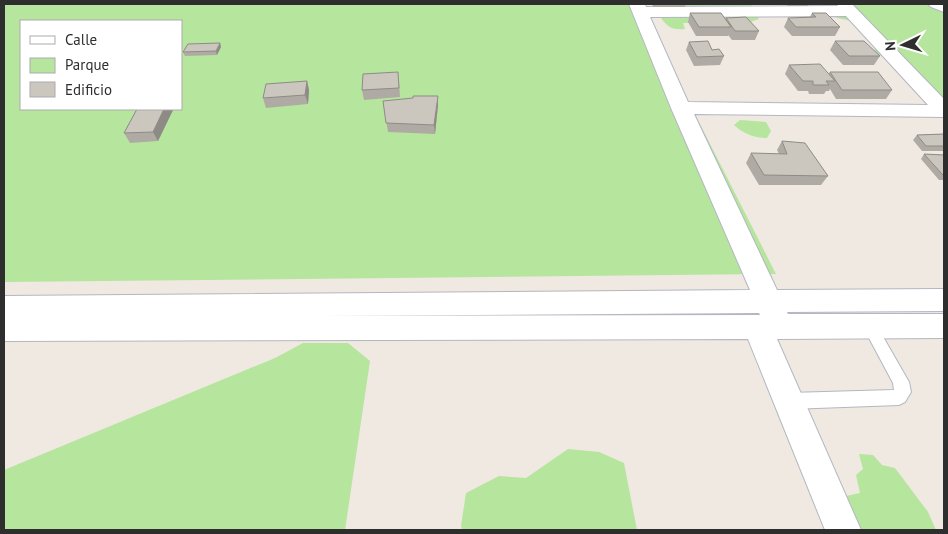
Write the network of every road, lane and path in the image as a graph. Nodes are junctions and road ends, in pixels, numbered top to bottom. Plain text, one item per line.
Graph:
1 (936, 4) edge
2 (848, 7) edge
3 (944, 7) edge
4 (639, 8) edge
5 (681, 108) junction
6 (944, 110) edge
7 (944, 300) edge
8 (4, 307) edge
9 (769, 318) junction
10 (870, 326) junction
11 (944, 326) edge
12 (4, 328) edge
13 (789, 401) junction
14 (843, 530) edge

1 - 3 street
2 - 4 street
2 - 6 street
4 - 5 street
5 - 6 street
5 - 9 street
7 - 9 street
8 - 9 street
9 - 10 street
9 - 12 street
9 - 13 street
10 - 11 street
10 - 13 lane
13 - 14 street

